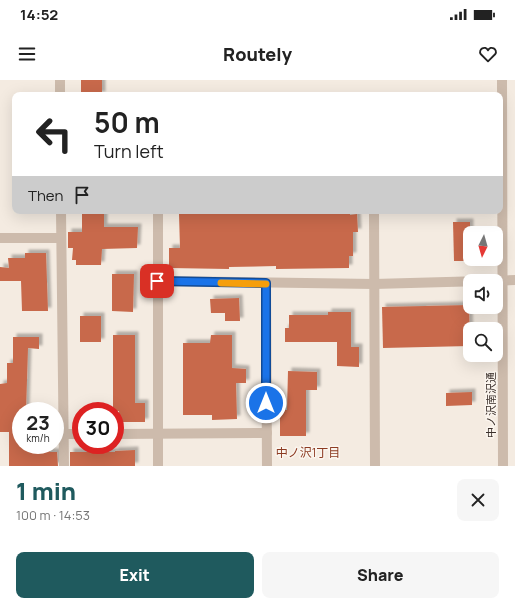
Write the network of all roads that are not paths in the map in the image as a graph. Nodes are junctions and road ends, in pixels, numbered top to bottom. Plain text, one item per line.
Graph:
1 (60, 80) edge
2 (502, 80) edge
3 (60, 92) edge
4 (501, 92) edge
5 (61, 214) edge
6 (158, 214) edge
7 (374, 214) edge
8 (502, 214) edge
9 (0, 238) edge
10 (62, 238) junction
11 (502, 274) edge
12 (503, 280) edge
13 (515, 280) edge
14 (157, 281) junction
15 (463, 281) edge
16 (266, 283) junction
17 (374, 284) junction
18 (502, 314) edge
19 (63, 402) edge
20 (267, 433) junction
21 (124, 434) edge
22 (157, 434) junction
23 (64, 454) edge
24 (64, 466) edge
25 (158, 466) edge
26 (267, 466) edge
27 (374, 466) edge
28 (503, 466) edge

1 - 3 street
2 - 4 street, 中ノ沢南沢通
5 - 10 street
6 - 14 street
7 - 17 street
8 - 11 street, 中ノ沢南沢通
9 - 10 street
10 - 19 street
12 - 13 street
14 - 16 street
14 - 22 street
15 - 17 street
16 - 17 street
16 - 20 street
17 - 27 street
18 - 28 street, 中ノ沢南沢通
20 - 22 street
20 - 26 street
21 - 22 street
22 - 25 street
23 - 24 street

